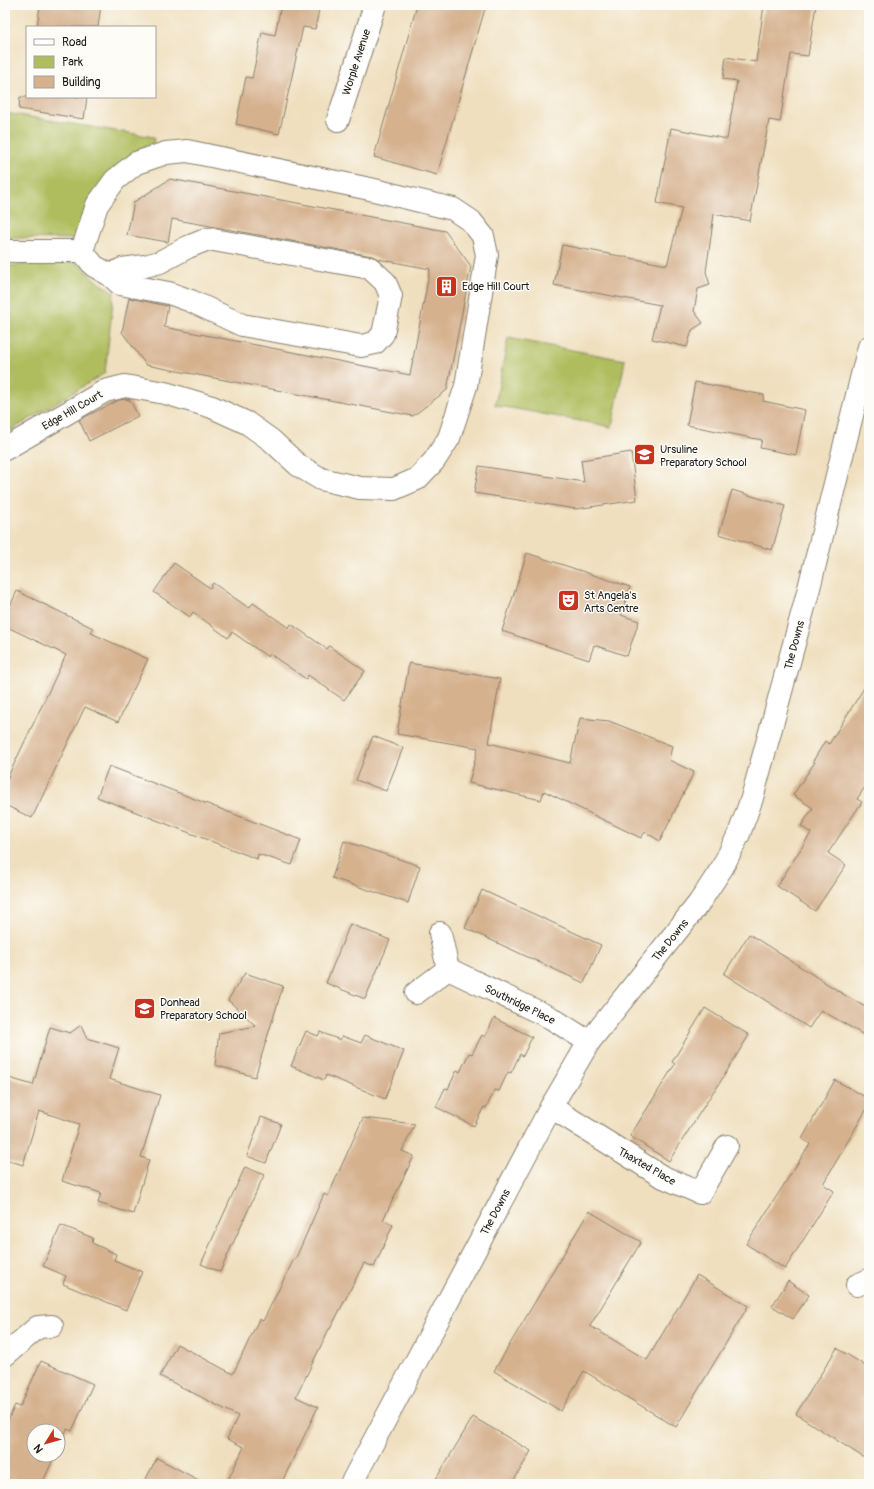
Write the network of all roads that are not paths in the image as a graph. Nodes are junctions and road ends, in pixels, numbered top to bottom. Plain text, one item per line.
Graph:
1 (375, 5) edge
2 (338, 120) dead end
3 (5, 251) edge
4 (82, 251) junction
5 (110, 275) junction
6 (869, 347) edge
7 (5, 450) edge
8 (440, 933) dead end
9 (448, 969) junction
10 (416, 993) dead end
11 (589, 1042) junction
12 (551, 1107) junction
13 (727, 1146) dead end
14 (52, 1326) dead end
15 (5, 1355) edge
16 (351, 1484) edge

1 - 2 street, Worple Avenue
3 - 4 street
4 - 5 street
4 - 7 street, Edge Hill Court
5 - 5 street
6 - 11 street, The Downs
8 - 9 street
9 - 10 street
9 - 11 street, Southridge Place
11 - 12 street, The Downs
12 - 13 street, Thaxted Place
12 - 16 street, The Downs
14 - 15 street

